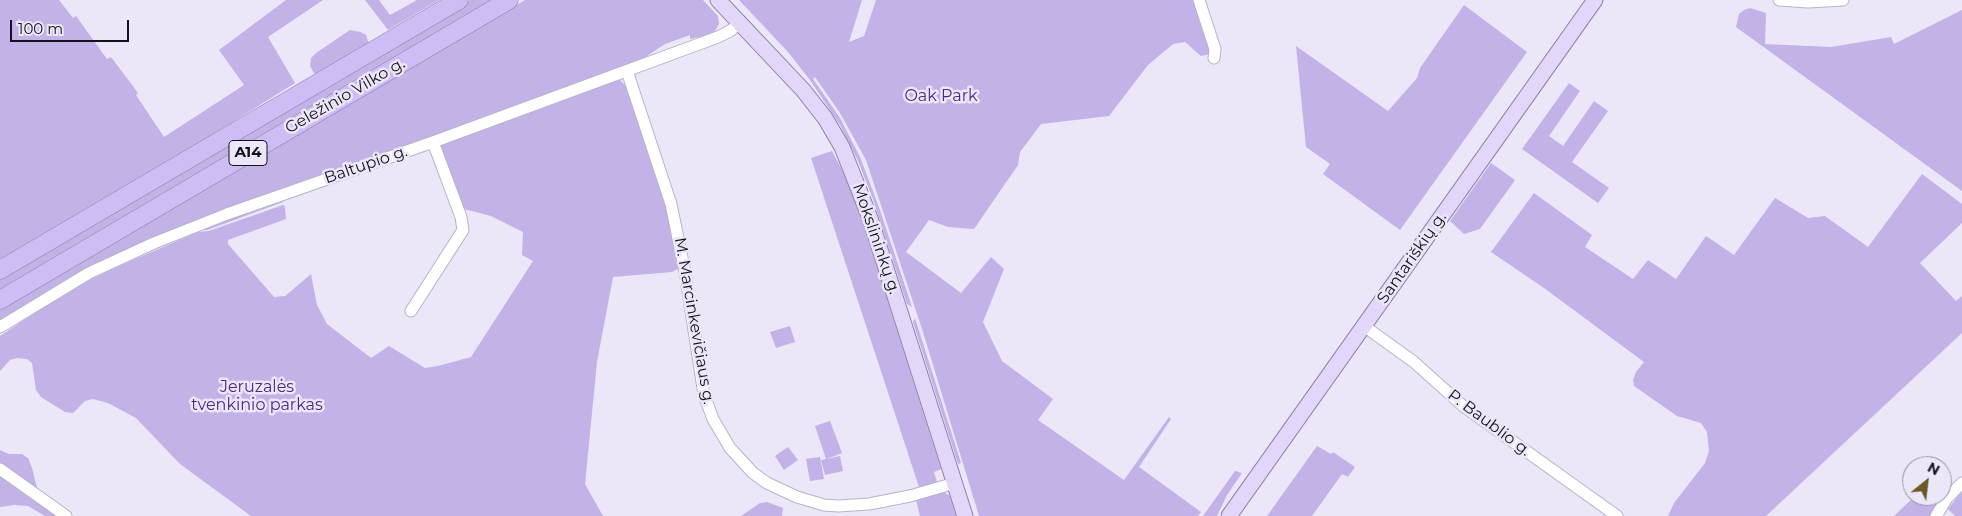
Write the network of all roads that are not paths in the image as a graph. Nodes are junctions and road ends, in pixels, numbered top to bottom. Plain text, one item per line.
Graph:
1 (458, 0) edge
2 (509, 0) edge
3 (718, 0) edge
4 (1199, 0) edge
5 (1595, 0) edge
6 (1779, 0) edge
7 (1843, 0) edge
8 (740, 23) junction
9 (1214, 58) dead end
10 (627, 70) junction
11 (433, 142) junction
12 (0, 270) edge
13 (0, 300) edge
14 (411, 311) dead end
15 (1364, 326) junction
16 (0, 327) edge
17 (0, 469) edge
18 (955, 483) junction
19 (1962, 483) edge
20 (66, 516) edge
21 (966, 516) edge
22 (1229, 516) edge
23 (1617, 516) edge
24 (1936, 516) edge

1 - 12 highway, Geležinio Vilko g. / A14
2 - 13 highway, Geležinio Vilko g. / A14
3 - 8 main road, Mokslininkų g.
4 - 9 street
5 - 15 main road, Santariškių g.
6 - 7 street
8 - 10 street, Baltupio g.
8 - 18 main road, Mokslininkų g.
10 - 11 street, Baltupio g.
10 - 18 street, M. Marcinkevičiaus g.
11 - 14 street
11 - 16 street, Baltupio g.
15 - 22 main road, Santariškių g.
15 - 23 street, P. Baublio g.
17 - 20 street
18 - 21 main road, Mokslininkų g.
19 - 24 street

